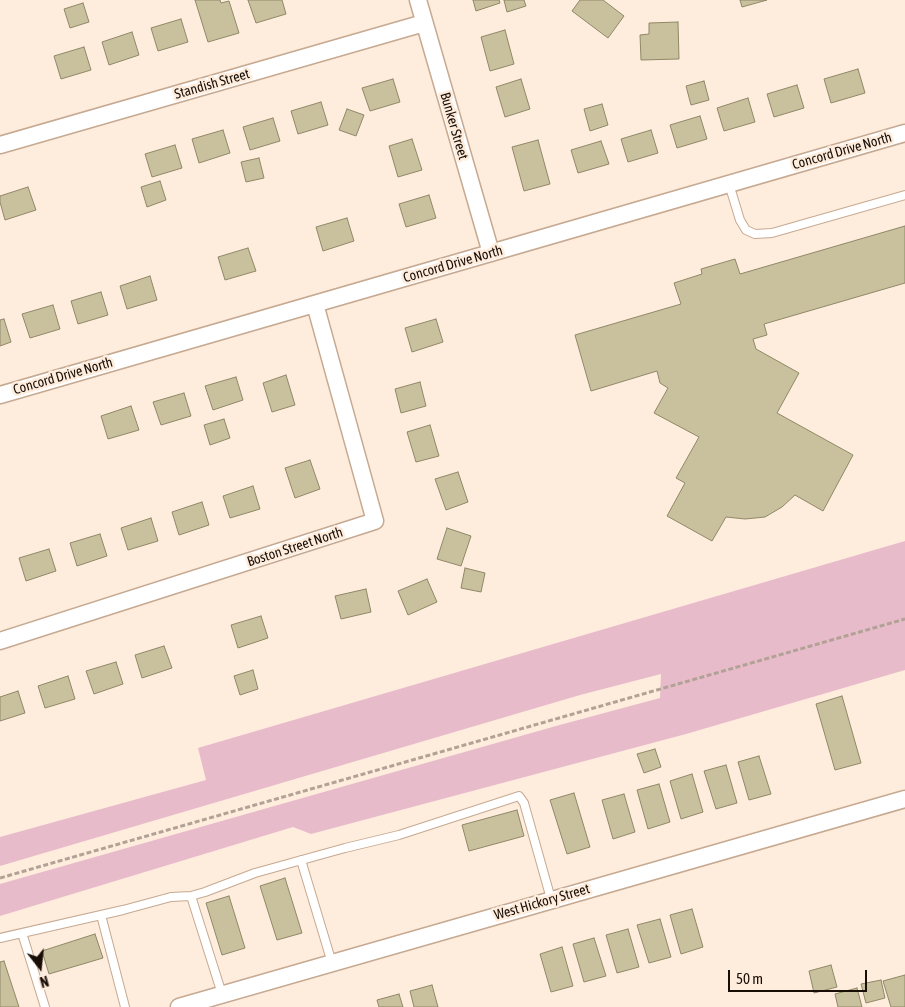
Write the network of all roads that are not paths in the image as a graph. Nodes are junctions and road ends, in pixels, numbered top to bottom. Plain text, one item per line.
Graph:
1 (418, 0) edge
2 (424, 23) junction
3 (905, 133) edge
4 (0, 145) edge
5 (730, 184) junction
6 (905, 195) edge
7 (491, 253) junction
8 (315, 304) junction
9 (0, 395) edge
10 (0, 641) edge
11 (905, 799) edge
12 (301, 860) junction
13 (191, 896) junction
14 (551, 899) junction
15 (101, 915) junction
16 (22, 933) junction
17 (0, 938) edge
18 (332, 963) junction
19 (219, 999) edge
20 (45, 1007) edge
21 (125, 1007) edge
22 (179, 1007) edge

1 - 2 street, Bunker Street
2 - 4 street, Standish Street
2 - 7 street, Bunker Street
3 - 5 street, Concord Drive North
5 - 6 lane
5 - 7 street, Concord Drive North
7 - 8 street, Concord Drive North
8 - 9 street, Concord Drive North
8 - 10 street, Boston Street North
11 - 14 street, West Hickory Street
12 - 13 lane
12 - 14 lane
12 - 18 lane
13 - 15 lane
13 - 19 lane
14 - 18 street, West Hickory Street
15 - 16 lane
15 - 21 lane
16 - 17 lane
16 - 20 lane
18 - 19 street, West Hickory Street
19 - 22 street, West Hickory Street

